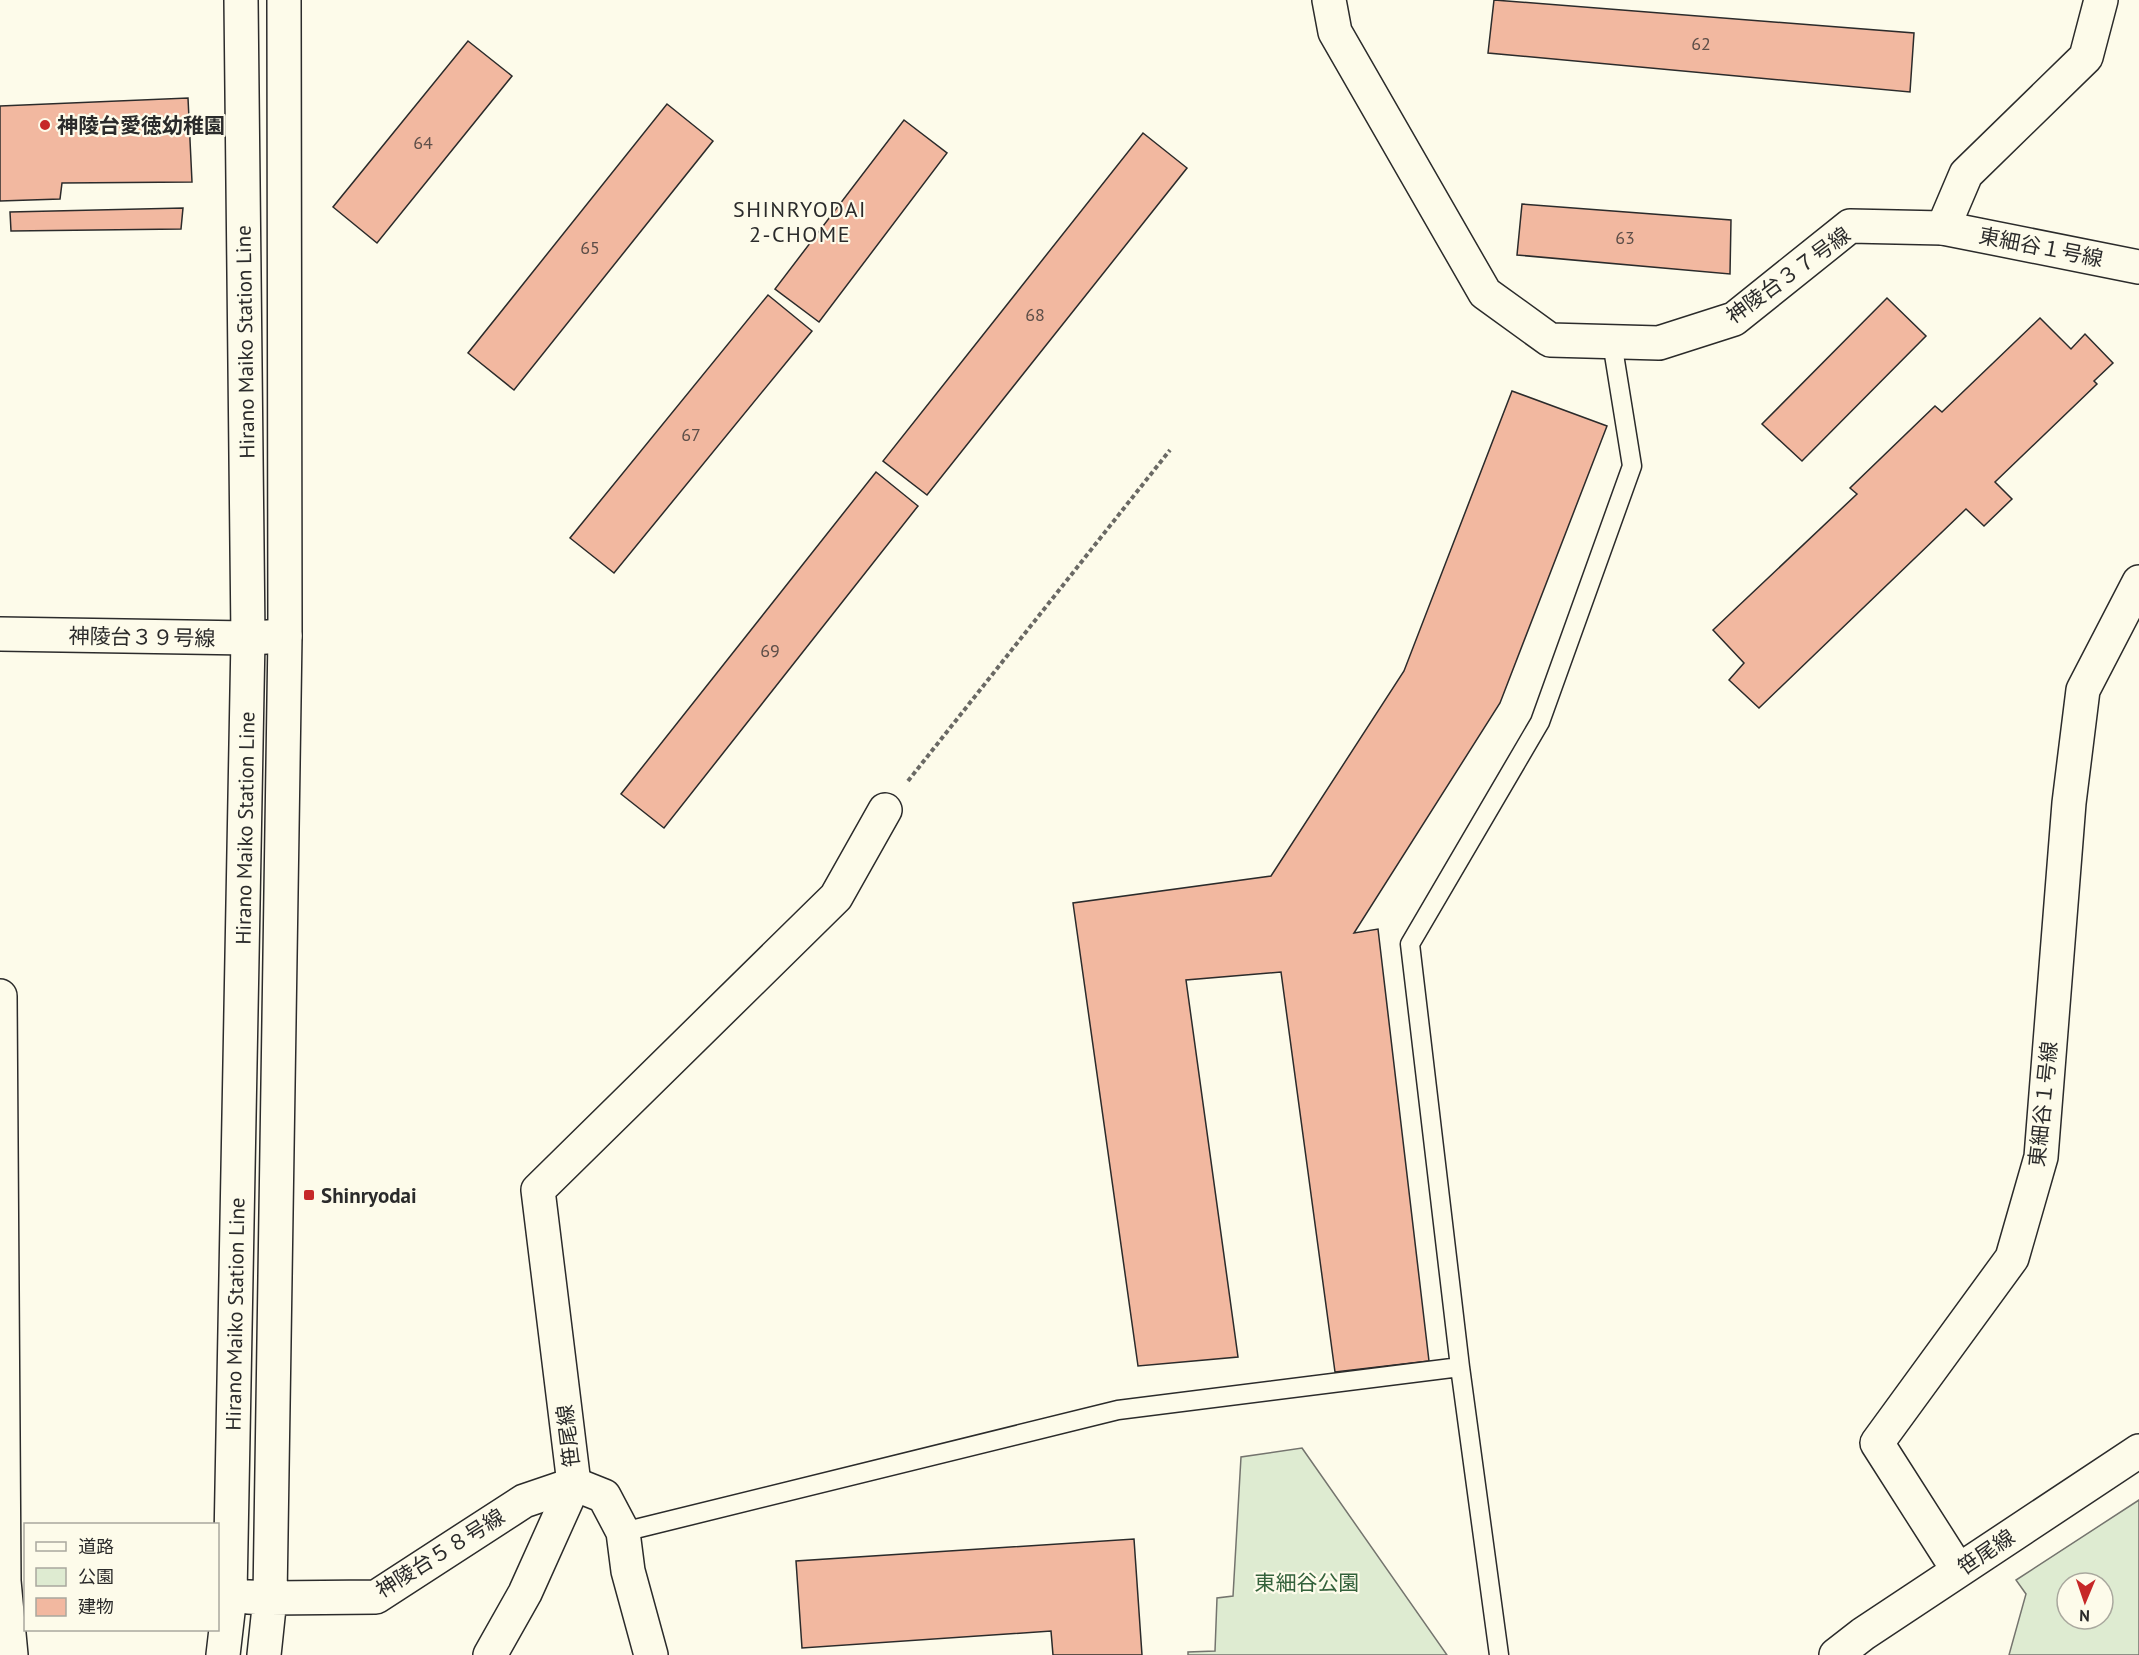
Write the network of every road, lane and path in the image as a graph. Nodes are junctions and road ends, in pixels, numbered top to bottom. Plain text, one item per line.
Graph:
1 (241, 0) edge
2 (284, 0) edge
3 (1329, 0) edge
4 (2101, 0) edge
5 (1943, 228) junction
6 (2139, 267) edge
7 (1612, 342) junction
8 (1170, 450) dead end
9 (2139, 582) edge
10 (0, 634) edge
11 (285, 636) junction
12 (248, 638) junction
13 (885, 810) joint
14 (0, 996) edge
15 (0, 1108) edge
16 (1, 1347) edge
17 (1460, 1367) junction
18 (2139, 1451) edge
19 (574, 1484) junction
20 (623, 1532) junction
21 (1958, 1570) junction
22 (10, 1582) edge
23 (224, 1595) edge
24 (270, 1598) junction
25 (11, 1655) edge
26 (223, 1655) edge
27 (264, 1655) edge
28 (490, 1655) edge
29 (651, 1655) edge
30 (1499, 1655) edge
31 (1836, 1655) edge

1 - 12 street, Hirano Maiko Station Line
2 - 11 street, Hirano Maiko Station Line
3 - 7 street, 神陵台３７号線
4 - 5 street
5 - 6 street, 東細谷１号線
5 - 7 street, 神陵台３７号線
7 - 17 lane
8 - 13 path
9 - 21 street, 東細谷１号線
10 - 12 street, 神陵台３９号線
11 - 12 street, 神陵台３９号線
11 - 24 street, Hirano Maiko Station Line
12 - 23 street, Hirano Maiko Station Line
13 - 19 street, 笹尾線
14 - 15 street
15 - 16 street
16 - 22 street
17 - 20 lane
17 - 30 lane
18 - 21 street, 笹尾線
19 - 20 street, 笹尾線
19 - 24 street, 神陵台５８号線
19 - 28 street
20 - 29 street, 笹尾線
21 - 31 street, 笹尾線
22 - 25 street
23 - 24 street, 神陵台５８号線
23 - 26 street, Hirano Maiko Station Line
24 - 27 street, Hirano Maiko Station Line

